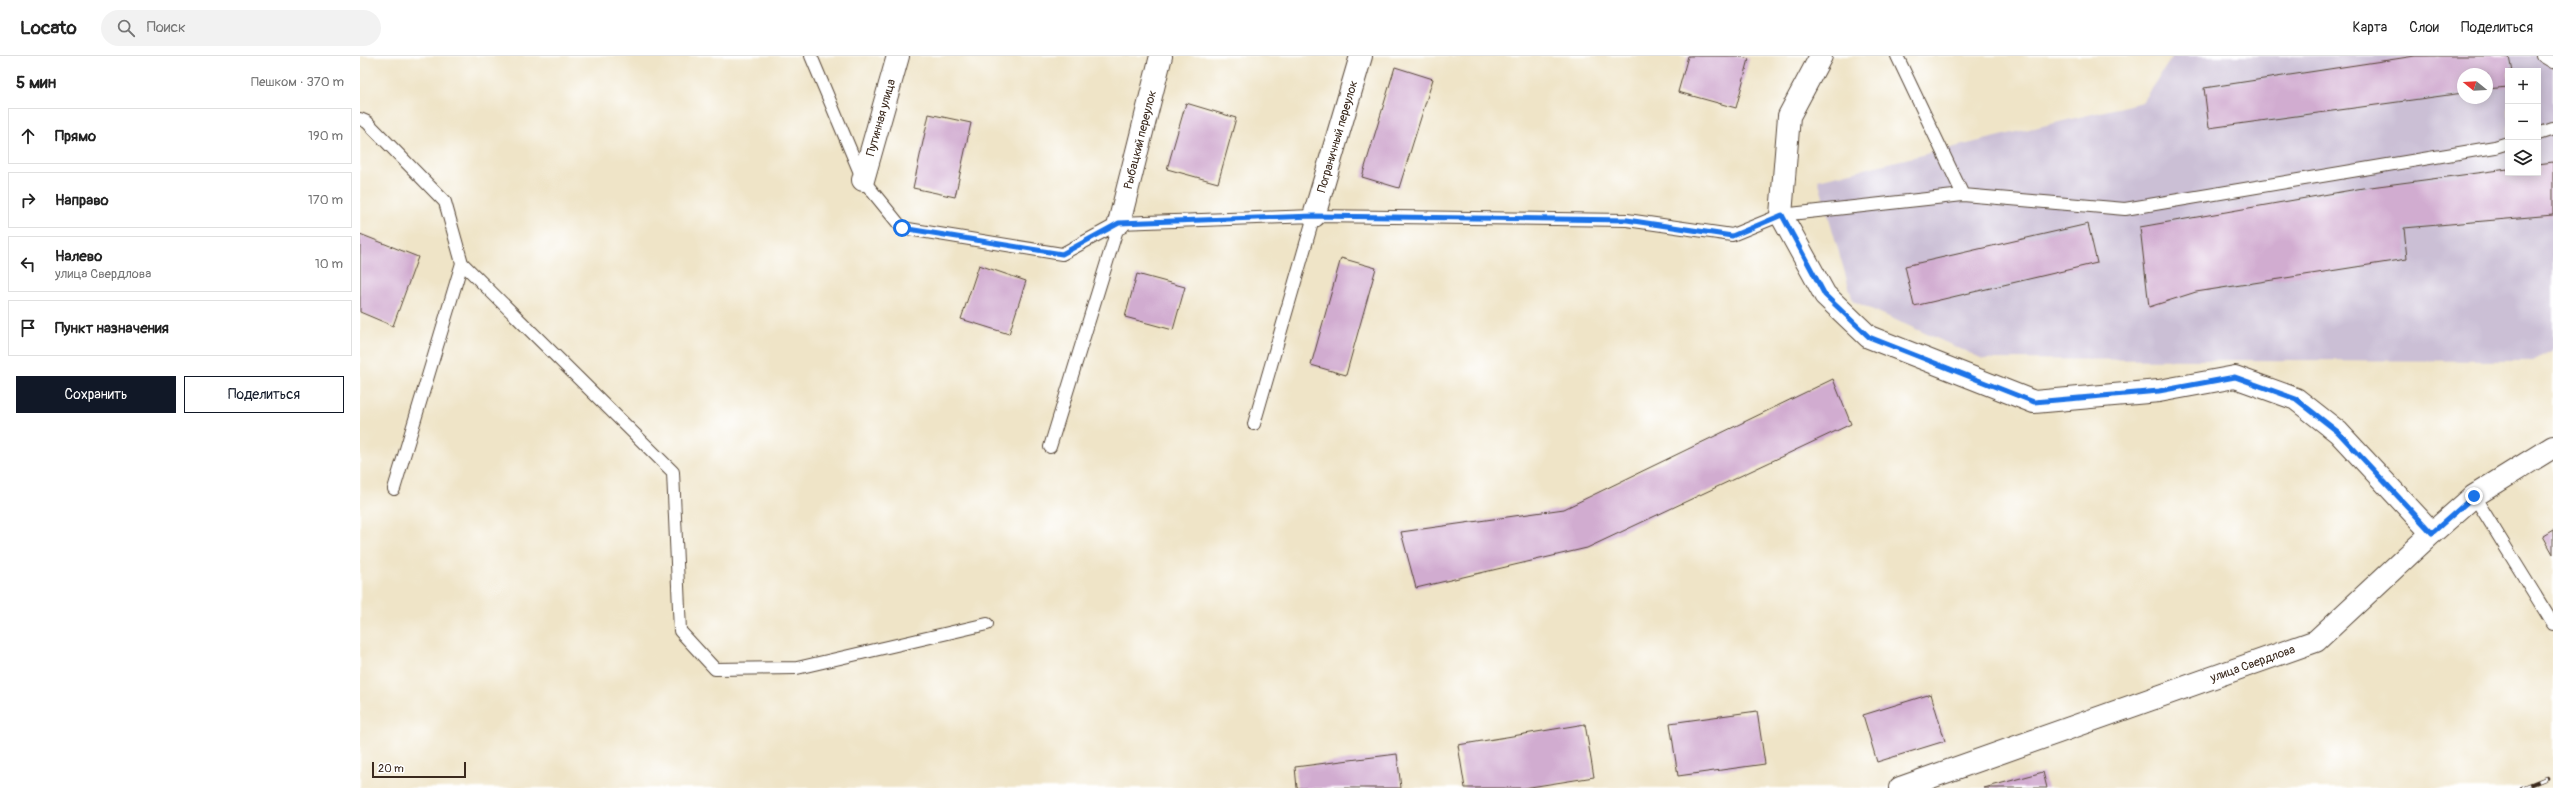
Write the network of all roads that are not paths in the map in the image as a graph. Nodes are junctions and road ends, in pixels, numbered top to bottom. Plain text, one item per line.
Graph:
1 (811, 56) edge
2 (898, 56) edge
3 (1161, 56) edge
4 (1361, 56) edge
5 (1821, 56) edge
6 (1897, 56) edge
7 (2543, 56) edge
8 (2553, 62) edge
9 (360, 119) edge
10 (2553, 129) edge
11 (2541, 133) edge
12 (2505, 144) edge
13 (863, 180) junction
14 (1963, 195) junction
15 (1782, 215) junction
16 (1314, 216) junction
17 (1119, 223) junction
18 (462, 263) junction
19 (1254, 424) dead end
20 (2553, 446) edge
21 (1050, 447) dead end
22 (394, 489) dead end
23 (2474, 496) junction
24 (2432, 533) junction
25 (987, 624) dead end
26 (2553, 624) edge
27 (1900, 788) edge

1 - 13 lane
2 - 13 street, Путинная улица
3 - 17 street, Рыбацкий переулок
4 - 16 street, Пограничный переулок
5 - 15 street
6 - 14 lane
7 - 8 lane
9 - 18 lane
10 - 11 lane
12 - 14 lane
13 - 17 lane
14 - 15 lane
15 - 16 lane
15 - 24 street
16 - 17 lane
16 - 19 lane
17 - 21 lane
18 - 22 lane
18 - 25 lane
20 - 23 street, улица Свердлова
23 - 24 street, улица Свердлова
23 - 26 lane
24 - 27 street, улица Свердлова

